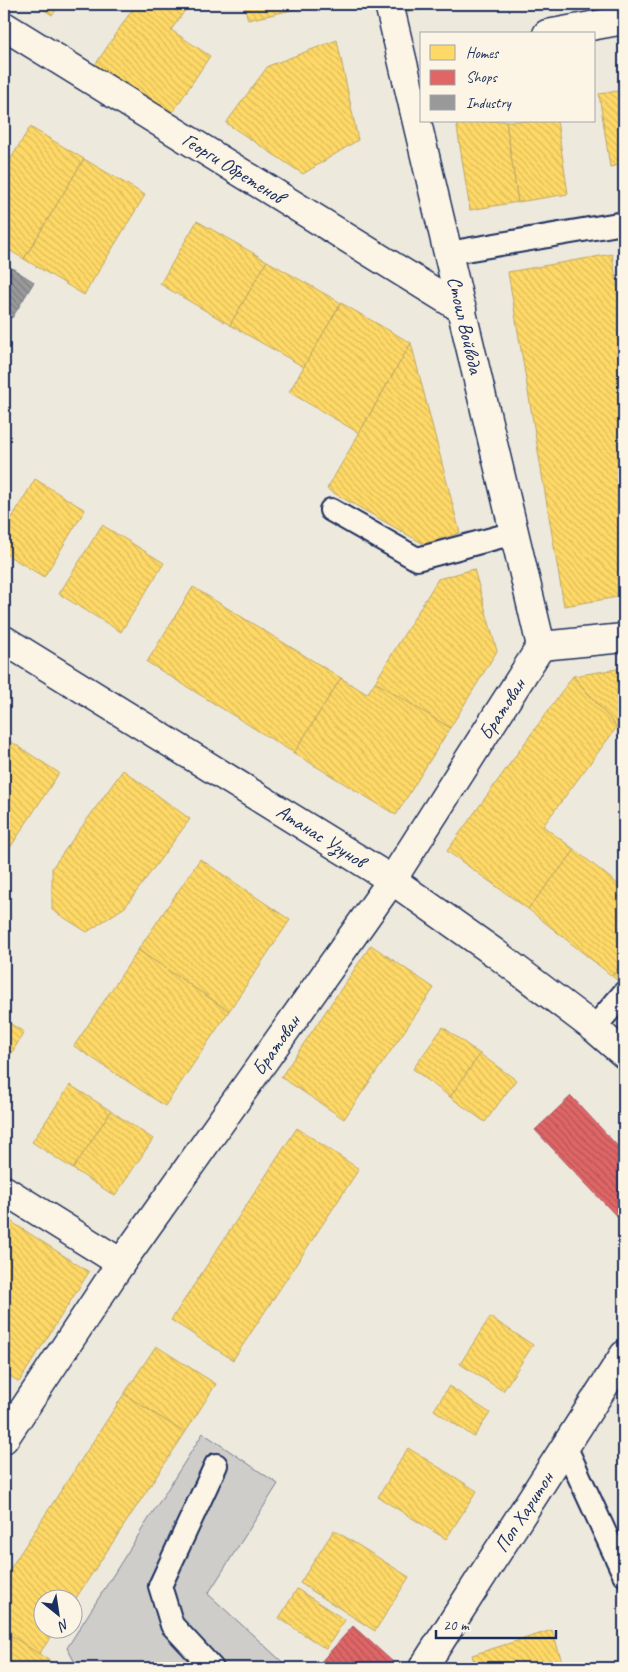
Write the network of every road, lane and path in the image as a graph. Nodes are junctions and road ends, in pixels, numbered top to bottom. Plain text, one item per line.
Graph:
1 (389, 4) edge
2 (624, 20) edge
3 (4, 26) edge
4 (558, 32) edge
5 (412, 58) edge
6 (420, 102) edge
7 (424, 122) edge
8 (624, 223) edge
9 (448, 254) junction
10 (462, 310) junction
11 (331, 510) dead end
12 (514, 533) junction
13 (624, 638) edge
14 (4, 640) edge
15 (541, 646) junction
16 (392, 880) junction
17 (624, 992) edge
18 (594, 1028) junction
19 (624, 1054) edge
20 (4, 1190) edge
21 (121, 1264) junction
22 (624, 1355) edge
23 (4, 1439) edge
24 (566, 1448) junction
25 (216, 1465) dead end
26 (624, 1574) edge
27 (212, 1668) edge
28 (423, 1668) edge

1 - 5 street, Стоил Войвода
2 - 4 street
3 - 10 street, Георги Обретенов
5 - 6 street, Стоил Войвода
7 - 9 street, Стоил Войвода
8 - 9 lane
9 - 10 street, Стоил Войвода
10 - 12 street, Стоил Войвода
11 - 12 lane
12 - 15 street, Стоил Войвода
13 - 15 street
14 - 16 street, Атанас Узунов
15 - 16 street, Братован
16 - 18 street, Атанас Узунов
16 - 21 street, Братован
17 - 18 lane
18 - 19 street, Атанас Узунов
20 - 21 street
21 - 23 street, Братован
22 - 24 street, Поп Харитон
24 - 26 lane
24 - 28 street, Поп Харитон
25 - 27 lane

